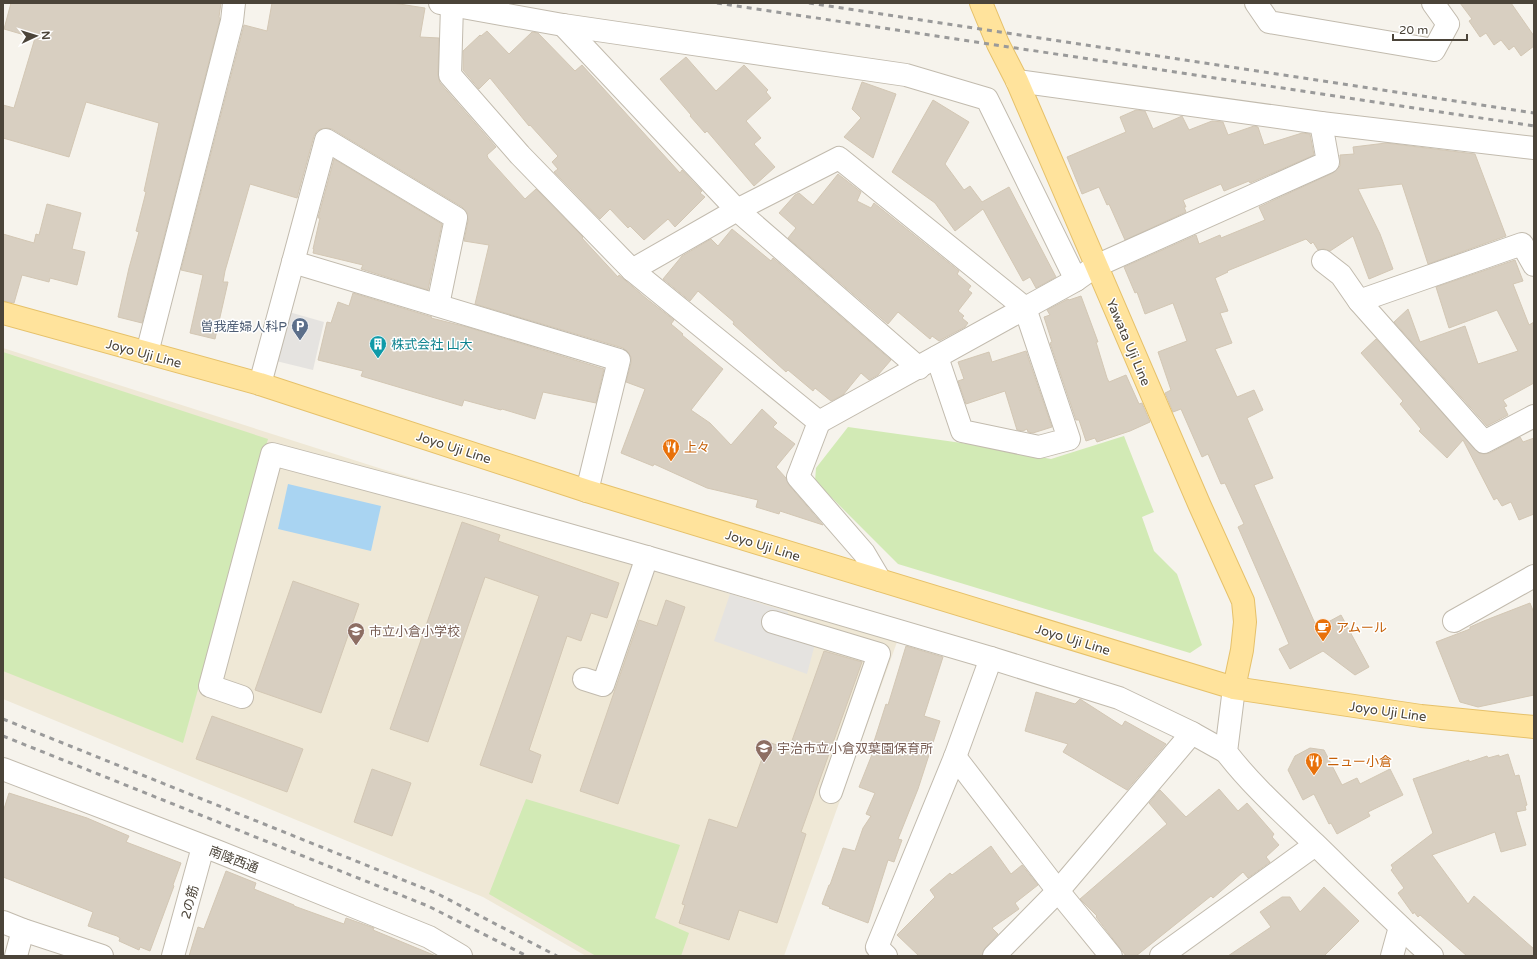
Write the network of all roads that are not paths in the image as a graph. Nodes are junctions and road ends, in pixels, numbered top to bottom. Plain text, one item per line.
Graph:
1 (234, 3) edge
2 (981, 3) edge
3 (1256, 3) edge
4 (1432, 3) edge
5 (446, 4) edge
6 (563, 25) junction
7 (1017, 81) junction
8 (1321, 123) junction
9 (1530, 148) edge
10 (737, 210) junction
11 (1323, 261) dead end
12 (293, 262) junction
13 (1534, 265) edge
14 (1096, 266) junction
15 (632, 270) junction
16 (1076, 280) junction
17 (1359, 301) junction
18 (438, 305) junction
19 (1025, 308) junction
20 (3, 313) edge
21 (147, 354) junction
22 (928, 362) junction
23 (260, 384) junction
24 (1534, 416) edge
25 (819, 422) junction
26 (587, 491) junction
27 (646, 557) junction
28 (1534, 576) edge
29 (880, 580) junction
30 (1454, 621) dead end
31 (773, 622) dead end
32 (991, 658) junction
33 (584, 679) dead end
34 (1234, 688) junction
35 (242, 697) dead end
36 (1534, 727) edge
37 (1192, 733) junction
38 (1226, 752) junction
39 (955, 757) junction
40 (3, 769) edge
41 (831, 792) dead end
42 (1316, 845) junction
43 (203, 847) junction
44 (1058, 891) junction
45 (3, 922) edge
46 (1400, 927) junction
47 (23, 930) junction
48 (16, 956) edge
49 (102, 956) edge
50 (174, 956) edge
51 (461, 956) edge
52 (886, 956) edge
53 (994, 956) edge
54 (1111, 956) edge
55 (1161, 956) edge
56 (1392, 956) edge
57 (1432, 956) edge

1 - 21 street
2 - 7 main road, Yawata Uji Line
3 - 4 street
5 - 6 street
5 - 15 street
6 - 10 street
6 - 16 street
7 - 8 street
7 - 14 main road, Yawata Uji Line
8 - 9 street
8 - 14 street
10 - 15 street
10 - 19 street
10 - 22 street
11 - 17 street
12 - 18 street
12 - 18 street
12 - 23 street
13 - 17 street
14 - 16 street
14 - 34 main road, Yawata Uji Line
15 - 25 street
16 - 19 street
17 - 24 street
18 - 26 street
19 - 22 street
19 - 22 street
20 - 21 main road, Joyo Uji Line
21 - 23 main road, Joyo Uji Line
22 - 25 street
23 - 26 main road, Joyo Uji Line
25 - 29 street
26 - 29 main road, Joyo Uji Line
27 - 32 street
27 - 33 street
27 - 35 street
28 - 30 street
29 - 34 main road, Joyo Uji Line
31 - 41 street
32 - 37 street
32 - 39 street
34 - 36 main road, Joyo Uji Line
34 - 38 street
37 - 38 street
37 - 44 street
38 - 42 street
39 - 44 street
39 - 52 street
40 - 43 street, 南陵西通
42 - 46 street
42 - 55 street
43 - 50 street, 2の筋
43 - 51 street, 南陵西通
44 - 53 street
44 - 54 street
45 - 47 street
46 - 56 street
46 - 57 street
47 - 48 street
47 - 49 street

